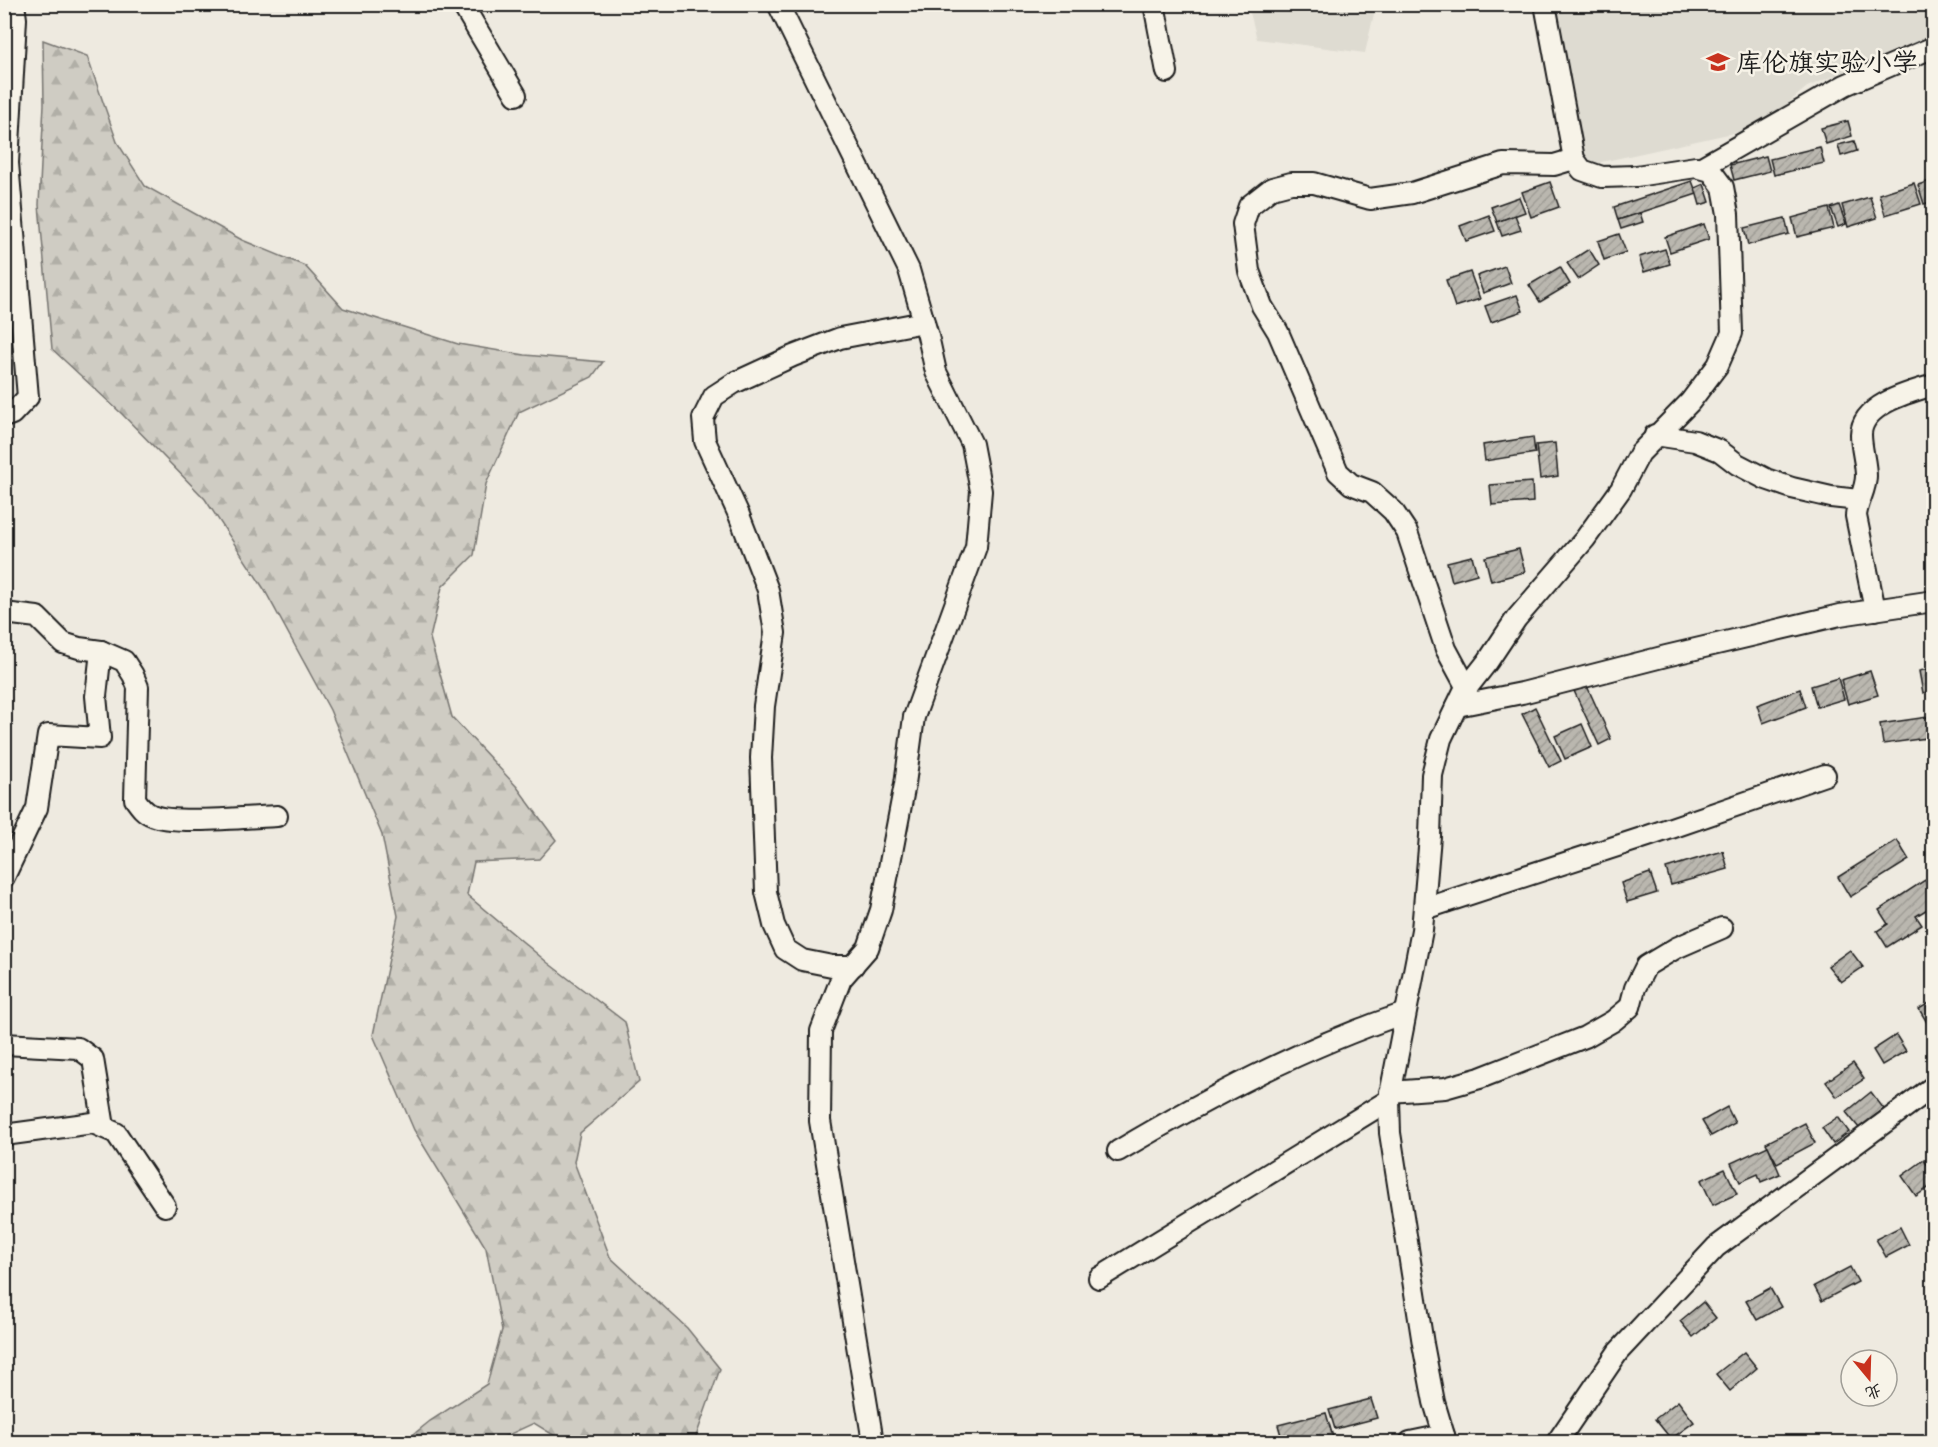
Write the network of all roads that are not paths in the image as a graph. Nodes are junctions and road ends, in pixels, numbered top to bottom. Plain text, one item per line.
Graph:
1 (14, 4) edge
2 (462, 4) edge
3 (778, 4) edge
4 (1155, 4) edge
5 (1545, 4) edge
6 (1934, 47) edge
7 (1167, 72) dead end
8 (516, 95) dead end
9 (1574, 159) junction
10 (1700, 168) junction
11 (924, 322) junction
12 (1934, 385) edge
13 (4, 417) edge
14 (1655, 435) junction
15 (1859, 500) junction
16 (1934, 601) edge
17 (1875, 610) junction
18 (4, 613) edge
19 (101, 651) junction
20 (1467, 688) junction
21 (1457, 706) junction
22 (1825, 775) dead end
23 (278, 816) dead end
24 (4, 877) edge
25 (1424, 909) junction
26 (1722, 928) dead end
27 (853, 966) junction
28 (1405, 1013) junction
29 (4, 1044) edge
30 (1934, 1086) edge
31 (1389, 1096) junction
32 (104, 1127) junction
33 (4, 1135) edge
34 (1118, 1151) dead end
35 (165, 1206) dead end
36 (1099, 1278) dead end
37 (1445, 1439) edge
38 (873, 1443) edge
39 (1410, 1443) edge
40 (1557, 1443) edge

1 - 13 street
2 - 8 street
3 - 11 street
4 - 7 street
5 - 9 street
6 - 10 street
9 - 10 street
9 - 20 street
10 - 14 street
11 - 27 street
11 - 27 street
12 - 15 street
14 - 15 street
14 - 20 street
15 - 17 street
16 - 17 street
17 - 21 street
18 - 19 street
19 - 23 street
19 - 24 street
20 - 21 street
21 - 25 street
22 - 25 street
25 - 28 street
26 - 31 street
27 - 38 street
28 - 31 street
28 - 34 street
29 - 32 street
30 - 40 street
31 - 36 street
31 - 37 street
32 - 33 street
32 - 35 street
37 - 39 street

